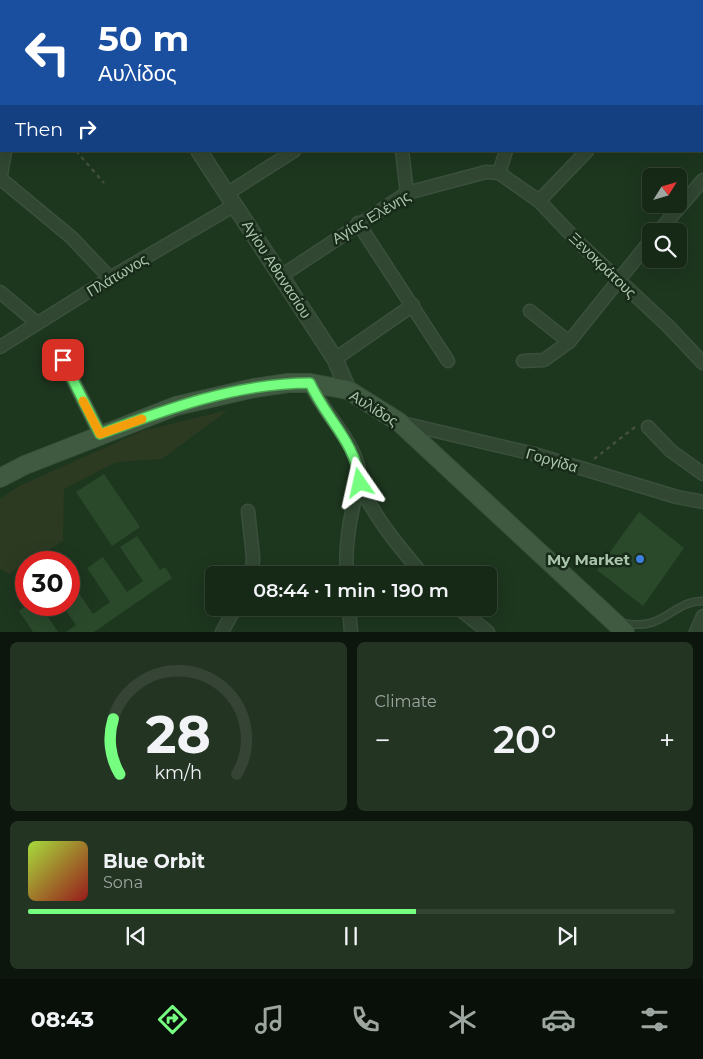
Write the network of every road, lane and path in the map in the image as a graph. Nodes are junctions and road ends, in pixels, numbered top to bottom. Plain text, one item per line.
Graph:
1 (5, 152) edge
2 (77, 152) edge
3 (200, 152) edge
4 (293, 152) edge
5 (402, 152) edge
6 (506, 152) edge
7 (586, 152) edge
8 (499, 174) junction
9 (1, 180) edge
10 (703, 180) edge
11 (104, 183) dead end
12 (407, 193) junction
13 (232, 199) junction
14 (539, 201) junction
15 (358, 223) junction
16 (666, 223) edge
17 (642, 250) edge
18 (281, 276) junction
19 (110, 278) junction
20 (617, 279) junction
21 (0, 292) edge
22 (413, 305) junction
23 (530, 311) dead end
24 (37, 323) junction
25 (569, 342) junction
26 (0, 347) edge
27 (335, 359) junction
28 (63, 360) dead end
29 (448, 361) dead end
30 (523, 361) dead end
31 (703, 363) edge
32 (310, 383) junction
33 (348, 390) junction
34 (399, 422) junction
35 (648, 427) joint
36 (100, 434) junction
37 (580, 468) junction
38 (703, 474) edge
39 (0, 478) edge
40 (360, 483) junction
41 (703, 502) edge
42 (248, 511) dead end
43 (252, 566) edge
44 (346, 566) edge
45 (416, 566) edge
46 (703, 601) edge
47 (231, 616) edge
48 (350, 616) edge
49 (468, 616) edge
50 (703, 616) edge
51 (620, 626) edge
52 (222, 632) edge
53 (351, 632) edge
54 (488, 632) edge
55 (696, 632) edge

1 - 9 street
2 - 11 path
3 - 13 street, Αγίου Αθανασίου
4 - 13 street, Πλάτωνος
5 - 12 street
6 - 8 street
7 - 14 street
8 - 12 street, Αγίας Ελένης
8 - 14 street, Ξενοκράτους
9 - 19 street
10 - 16 street
12 - 15 street, Αγίας Ελένης
13 - 18 street, Αγίου Αθανασίου
13 - 19 street, Πλάτωνος
14 - 20 street, Ξενοκράτους
15 - 18 street, Αγίας Ελένης
15 - 22 street
17 - 20 street
18 - 27 street, Αγίου Αθανασίου
19 - 24 street, Πλάτωνος
20 - 25 street
20 - 31 street, Ξενοκράτους
21 - 24 street
22 - 27 street
22 - 29 street
23 - 25 street
24 - 26 street, Πλάτωνος
25 - 30 street
27 - 33 street, Αγίου Αθανασίου
28 - 36 street
32 - 33 main road, Αυλίδος
32 - 36 main road, Αυλίδος
32 - 40 street
33 - 34 main road, Αυλίδος
34 - 37 street, Γοργίδα
34 - 51 main road, Αυλίδος
35 - 37 path
35 - 38 street
36 - 39 main road, Αυλίδος
37 - 41 street, Γοργίδα
40 - 44 street
40 - 45 street
42 - 43 street
46 - 51 lane
47 - 52 street
48 - 53 street
49 - 54 street
50 - 55 street

